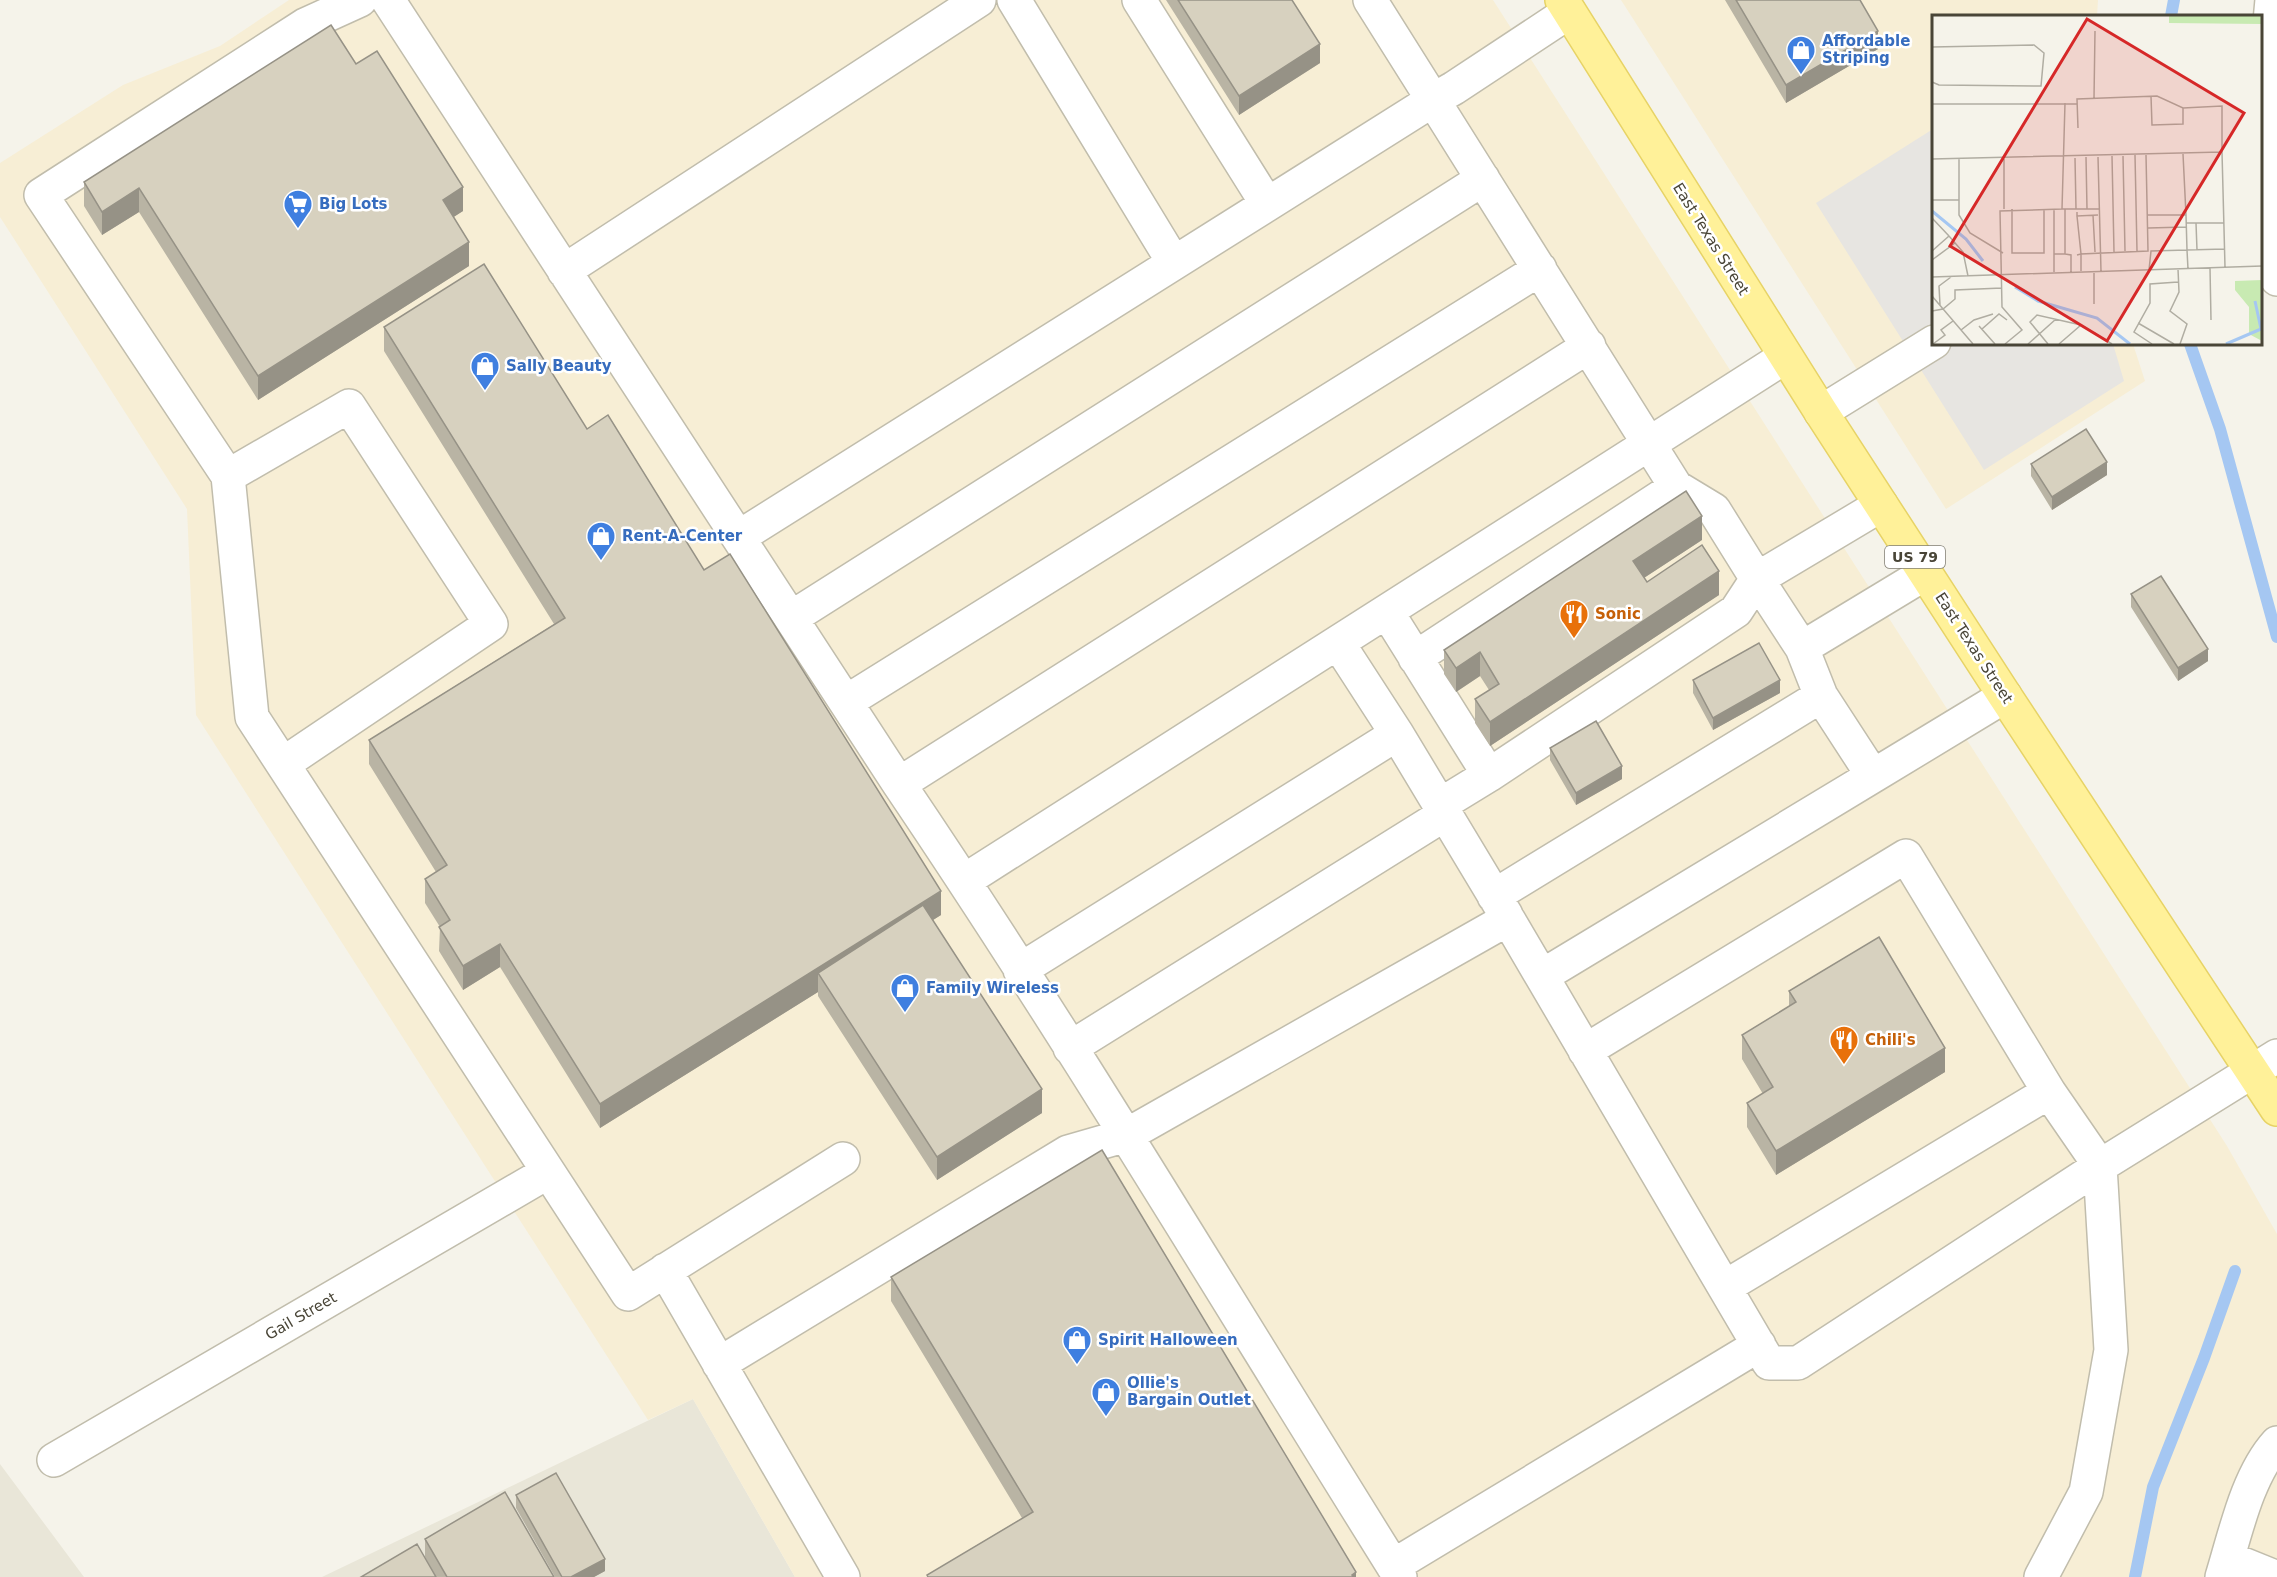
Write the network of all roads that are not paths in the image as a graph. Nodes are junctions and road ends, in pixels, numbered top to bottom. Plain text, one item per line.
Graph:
1 (360, 0) edge
2 (388, 0) edge
3 (979, 0) edge
4 (1014, 0) edge
5 (1139, 0) edge
6 (1370, 0) edge
7 (2272, 0) edge
8 (1566, 6) edge
9 (2273, 34) edge
10 (1433, 100) junction
11 (1483, 179) junction
12 (1267, 204) junction
13 (1174, 263) junction
14 (1540, 269) junction
15 (2275, 270) edge
16 (564, 271) junction
17 (1932, 343) edge
18 (1589, 346) junction
19 (1785, 357) junction
20 (1821, 412) junction
21 (1649, 443) junction
22 (228, 476) junction
23 (1676, 487) junction
24 (1881, 505) junction
25 (739, 537) junction
26 (1926, 573) junction
27 (1757, 579) junction
28 (1386, 612) junction
29 (790, 618) junction
30 (1338, 643) junction
31 (1802, 648) junction
32 (1415, 658) junction
33 (1821, 696) junction
34 (2005, 696) junction
35 (846, 702) junction
36 (1397, 734) junction
37 (283, 764) junction
38 (1488, 775) junction
39 (1873, 776) junction
40 (899, 784) junction
41 (1442, 809) junction
42 (964, 881) junction
43 (1501, 908) junction
44 (1020, 970) junction
45 (1542, 976) junction
46 (1070, 1048) junction
47 (1585, 1051) junction
48 (2265, 1063) edge
49 (2049, 1092) junction
50 (2277, 1109) edge
51 (1127, 1135) junction
52 (843, 1159) dead end
53 (2100, 1166) junction
54 (548, 1172) junction
55 (665, 1270) junction
56 (1725, 1287) junction
57 (1759, 1345) junction
58 (719, 1364) junction
59 (2277, 1443) edge
60 (54, 1460) dead end
61 (2225, 1567) edge
62 (1397, 1572) edge
63 (843, 1577) edge
64 (2041, 1577) edge
65 (2276, 1577) edge

1 - 22 street
2 - 16 street
3 - 16 street
4 - 13 street
5 - 12 street
6 - 10 street
7 - 9 street
8 - 10 street
8 - 19 main road, East Texas Street / US 79
9 - 15 street
10 - 11 street
10 - 12 street
11 - 14 street
11 - 29 street
12 - 13 street
13 - 25 street
14 - 18 street
14 - 35 street
16 - 25 street
17 - 20 street
18 - 21 street
18 - 40 street
19 - 20 main road, East Texas Street / US 79
19 - 21 street
20 - 24 main road, East Texas Street / US 79
21 - 23 street
21 - 28 street
22 - 37 street
22 - 37 street
23 - 27 street
23 - 32 street
24 - 26 main road, East Texas Street / US 79
24 - 27 street
25 - 29 street
26 - 31 street
26 - 34 main road, East Texas Street / US 79
27 - 31 street
27 - 38 street
28 - 30 street
28 - 32 street
29 - 35 street
30 - 36 street
30 - 42 street
31 - 33 street
32 - 38 street
33 - 39 street
33 - 43 street
34 - 39 street
34 - 48 main road, East Texas Street / US 79
35 - 40 street
36 - 41 street
36 - 44 street
37 - 54 street
38 - 41 street
39 - 45 street
40 - 42 street
41 - 43 street
41 - 46 street
42 - 44 street
43 - 45 street
43 - 51 street
44 - 46 street
45 - 47 street
46 - 51 street
47 - 49 street
47 - 56 street
48 - 50 main road, East Texas Street / US 79
48 - 53 street
49 - 53 street
49 - 56 street
51 - 58 street
51 - 62 street
52 - 55 street
53 - 57 street
53 - 64 street
54 - 55 street
54 - 60 street, Gail Street
55 - 58 street
56 - 57 street
57 - 62 street
58 - 63 street
59 - 61 street
61 - 65 street

